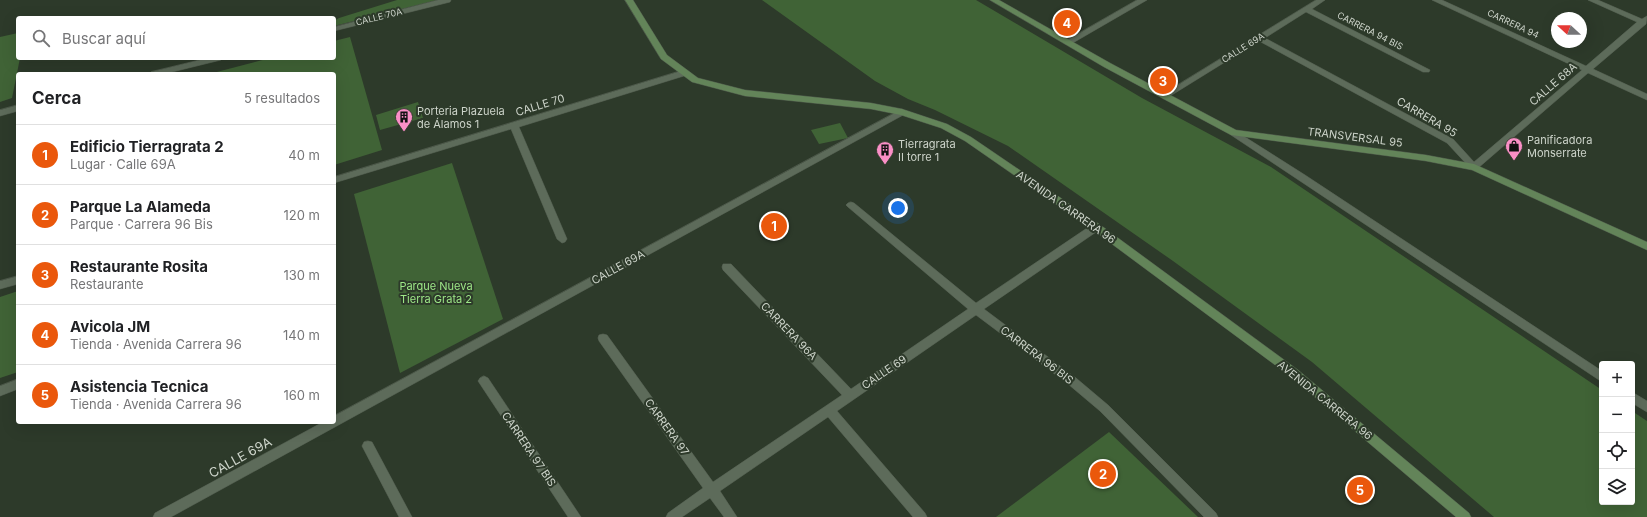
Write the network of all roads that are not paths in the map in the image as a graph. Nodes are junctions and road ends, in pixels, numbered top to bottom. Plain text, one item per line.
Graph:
1 (447, 0) edge
2 (629, 0) edge
3 (994, 0) edge
4 (1143, 0) edge
5 (1321, 0) edge
6 (1436, 0) edge
7 (1592, 0) edge
8 (1306, 9) junction
9 (1645, 20) edge
10 (336, 28) edge
11 (1259, 38) junction
12 (1068, 42) junction
13 (210, 60) edge
14 (1587, 69) junction
15 (1426, 70) dead end
16 (162, 72) edge
17 (684, 73) junction
18 (1164, 96) junction
19 (1647, 97) edge
20 (16, 109) edge
21 (902, 112) junction
22 (0, 113) edge
23 (514, 126) junction
24 (1234, 133) junction
25 (1474, 166) junction
26 (336, 179) edge
27 (851, 205) dead end
28 (1096, 227) junction
29 (562, 239) dead end
30 (1647, 246) edge
31 (727, 267) dead end
32 (16, 281) edge
33 (0, 285) edge
34 (976, 309) junction
35 (603, 338) dead end
36 (1599, 375) edge
37 (484, 381) dead end
38 (16, 385) edge
39 (0, 391) edge
40 (850, 396) junction
41 (1635, 399) edge
42 (1647, 407) edge
43 (829, 410) junction
44 (336, 421) edge
45 (330, 424) edge
46 (368, 446) dead end
47 (712, 490) junction
48 (159, 517) edge
49 (406, 517) edge
50 (575, 517) edge
51 (672, 517) edge
52 (731, 517) edge
53 (920, 517) edge
54 (1212, 517) edge
55 (1465, 517) edge

1 - 10 street, CALLE 70A
2 - 17 main road, AVENIDA CARRERA 96
3 - 12 main road
4 - 12 street
5 - 8 street, CALLE 69A
6 - 14 street, CARRERA 94
7 - 9 street
8 - 11 street, CALLE 69A
8 - 15 street, CARRERA 94 BIS
9 - 14 street, CALLE 68A
11 - 18 street, CALLE 69A
11 - 25 street, CARRERA 95
12 - 18 main road
13 - 16 street
14 - 19 street, CARRERA 94
14 - 25 street, CALLE 68A
17 - 21 main road, AVENIDA CARRERA 96
17 - 23 street, CALLE 70
18 - 24 main road
20 - 22 street
21 - 28 main road, AVENIDA CARRERA 96
21 - 44 street, CALLE 69A
23 - 26 street, CALLE 70
23 - 29 street
24 - 25 main road, TRANSVERSAL 95
24 - 36 street
25 - 30 main road, CARRERA 95
27 - 34 street, CARRERA 96 BIS
28 - 34 street, CALLE 69
28 - 55 main road, AVENIDA CARRERA 96
31 - 40 street, CARRERA 96A
32 - 33 street
34 - 40 street, CALLE 69
34 - 54 street, CARRERA 96 BIS
35 - 47 street, CARRERA 97
37 - 50 street, CARRERA 97 BIS
38 - 39 street
40 - 43 street, CALLE 69
41 - 42 street
43 - 47 street, CALLE 69
43 - 53 street
45 - 48 street, CALLE 69A
46 - 49 street
47 - 51 street, CALLE 69
47 - 52 street, CARRERA 97

